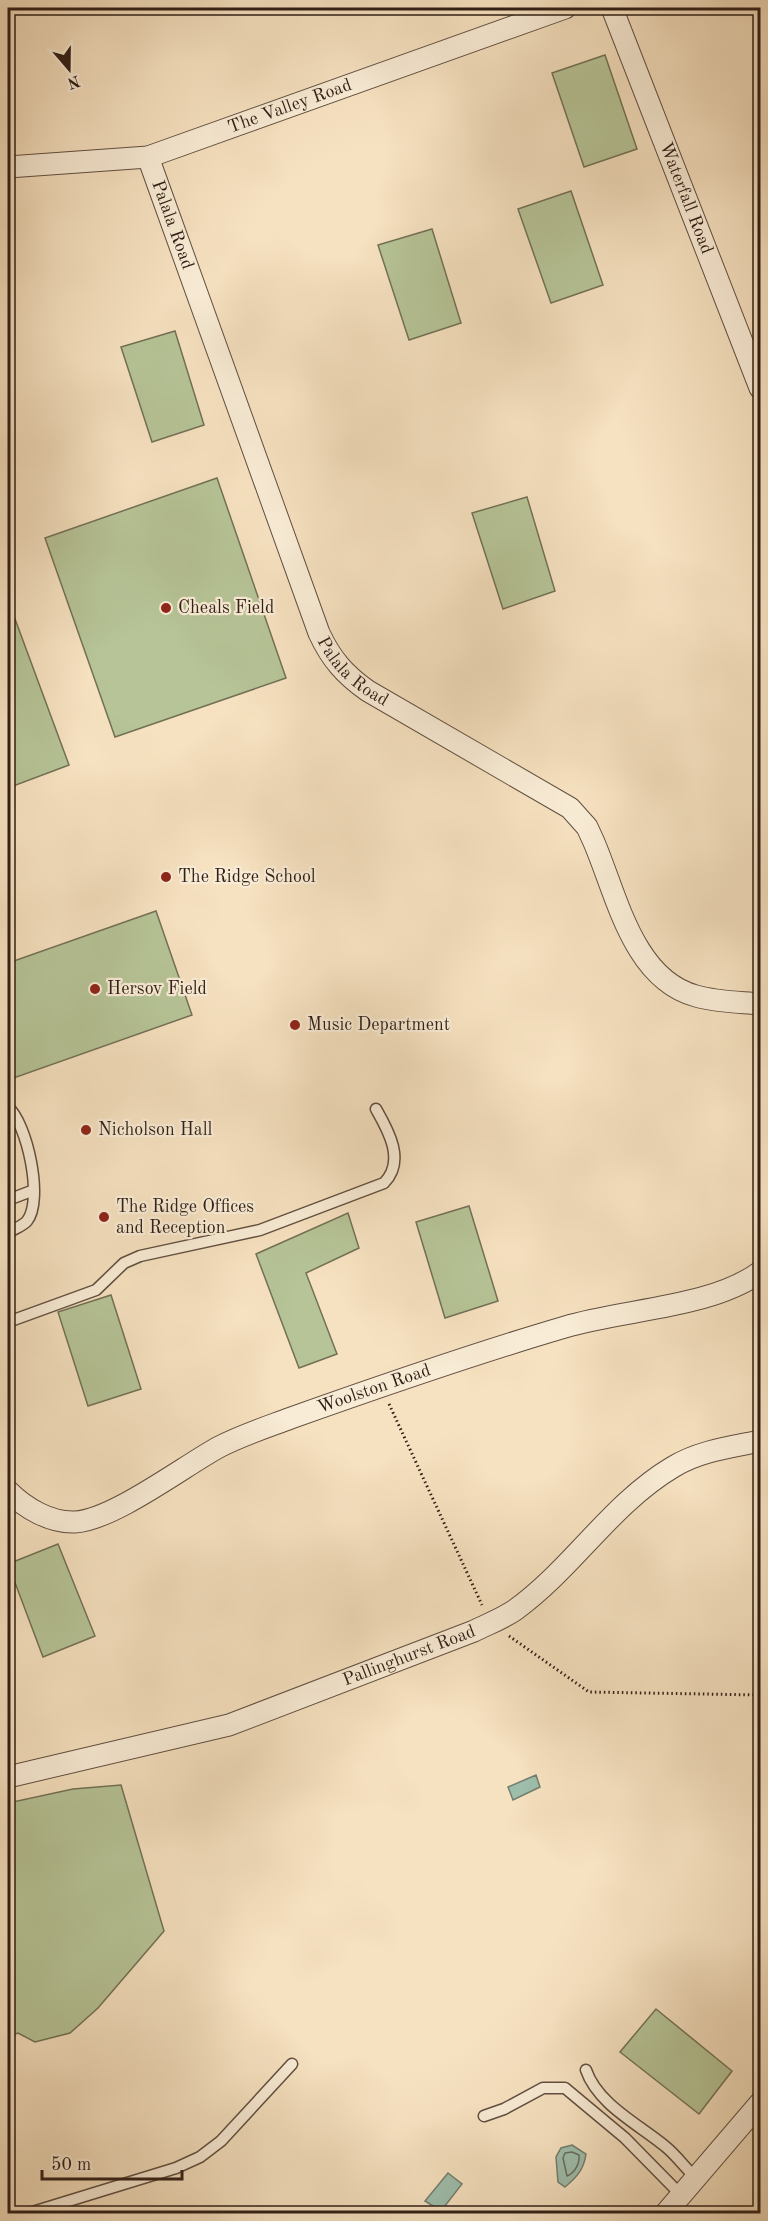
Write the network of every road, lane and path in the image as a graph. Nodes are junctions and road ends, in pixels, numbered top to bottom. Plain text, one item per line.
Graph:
1 (565, 8) edge
2 (612, 8) edge
3 (148, 157) junction
4 (8, 167) edge
5 (760, 388) edge
6 (760, 1004) edge
7 (8, 1107) edge
8 (376, 1109) dead end
9 (34, 1190) junction
10 (8, 1200) edge
11 (8, 1233) edge
12 (760, 1272) edge
13 (8, 1322) edge
14 (760, 1441) edge
15 (8, 1491) edge
16 (8, 1777) edge
17 (292, 2064) dead end
18 (585, 2070) dead end
19 (760, 2103) edge
20 (484, 2116) dead end
21 (696, 2178) junction
22 (681, 2195) junction
23 (26, 2214) edge
24 (665, 2214) edge

1 - 3 street, The Valley Road
2 - 5 street, Waterfall Road
3 - 4 street, The Valley Road
3 - 6 street, Palala Road
7 - 9 lane
8 - 13 lane
9 - 10 lane
9 - 11 lane
12 - 15 street, Woolston Road
14 - 16 street, Pallinghurst Road
17 - 23 lane
18 - 21 lane
19 - 21 street
20 - 22 lane
21 - 22 street
22 - 24 street

